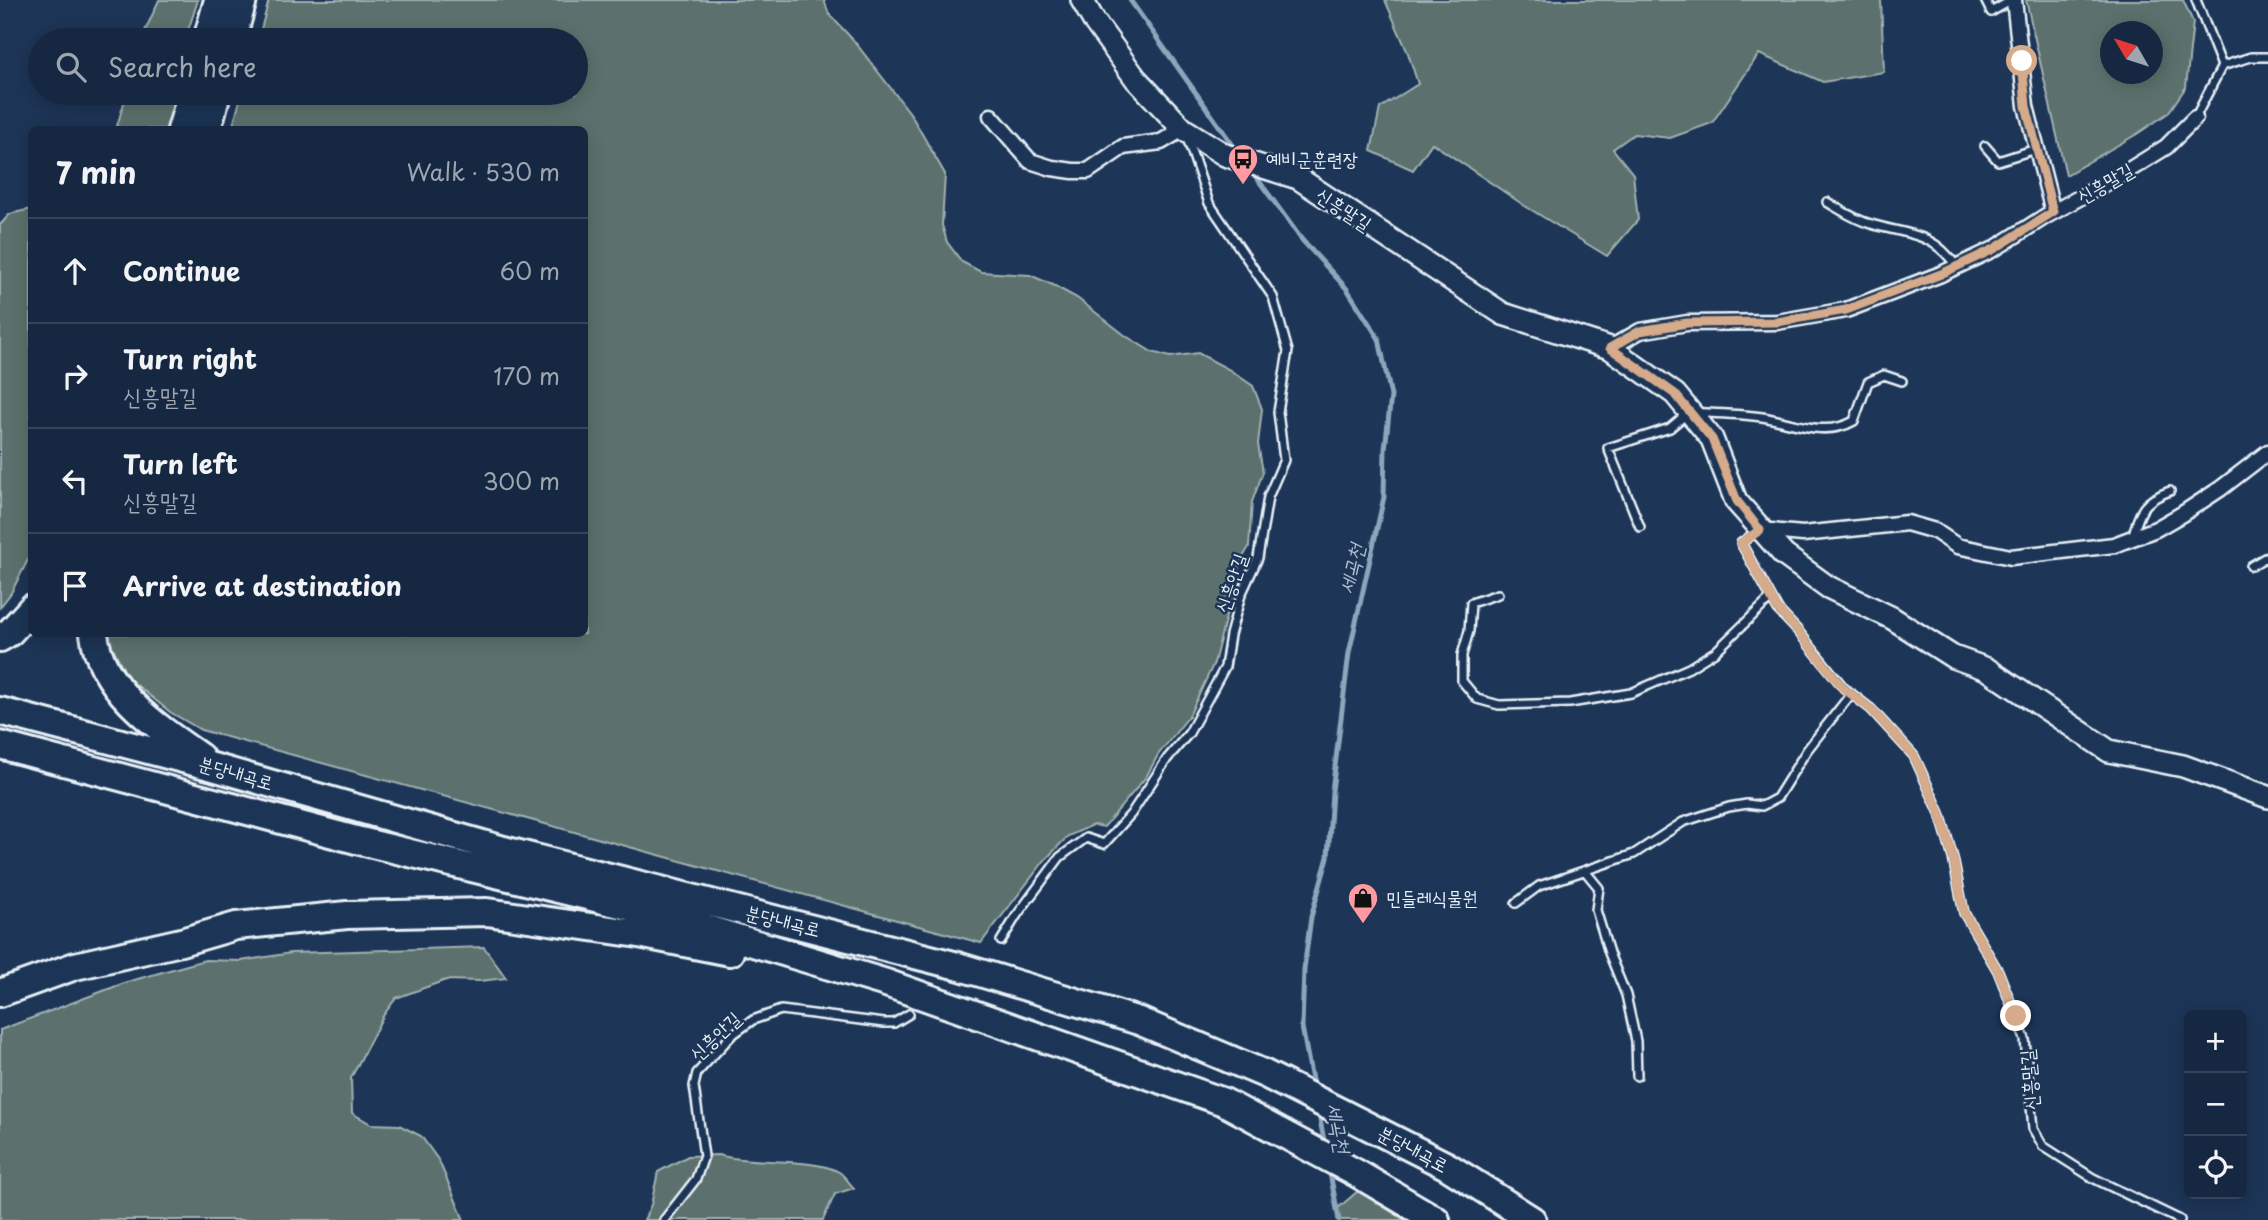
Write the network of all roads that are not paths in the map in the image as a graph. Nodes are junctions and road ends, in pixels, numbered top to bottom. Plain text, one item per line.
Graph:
1 (218, 0) edge
2 (243, 0) edge
3 (1082, 0) edge
4 (1985, 0) edge
5 (2013, 0) edge
6 (2196, 0) edge
7 (210, 28) edge
8 (235, 28) edge
9 (2268, 57) edge
10 (2222, 66) junction
11 (188, 105) edge
12 (214, 105) edge
13 (990, 116) dead end
14 (2195, 118) joint
15 (182, 126) edge
16 (208, 126) edge
17 (1183, 129) junction
18 (1985, 146) dead end
19 (2037, 148) junction
20 (1827, 202) dead end
21 (2053, 212) junction
22 (1956, 267) junction
23 (1610, 348) junction
24 (1902, 381) dead end
25 (1689, 412) junction
26 (2268, 452) edge
27 (2170, 491) dead end
28 (1640, 527) dead end
29 (1760, 530) junction
30 (2132, 538) junction
31 (2268, 555) edge
32 (2251, 566) dead end
33 (1498, 594) dead end
34 (1772, 598) junction
35 (28, 612) edge
36 (95, 637) edge
37 (0, 638) edge
38 (1851, 694) junction
39 (0, 711) edge
40 (0, 745) edge
41 (213, 766) junction
42 (2268, 797) edge
43 (1585, 871) junction
44 (1516, 903) dead end
45 (1001, 941) dead end
46 (886, 983) junction
47 (0, 993) edge
48 (909, 1014) dead end
49 (1637, 1076) dead end
50 (664, 1220) edge
51 (1436, 1220) edge
52 (1532, 1220) edge
53 (2180, 1220) edge

1 - 7 highway
2 - 8 highway
3 - 17 street, 신흥말길
4 - 5 lane
5 - 19 street
6 - 10 lane
9 - 10 lane
10 - 14 lane
11 - 15 highway
12 - 16 highway
13 - 17 street
14 - 21 street, 신흥말길
17 - 23 street, 신흥말길
17 - 45 lane, 신흥안길
18 - 19 lane
19 - 21 street
20 - 22 lane
21 - 22 street, 신흥말길
22 - 23 street, 신흥말길
23 - 25 street, 신흥말길
24 - 25 lane
25 - 28 lane
25 - 29 street, 신흥말길
26 - 30 street
27 - 30 lane
29 - 30 street
29 - 34 lane, 신흥말길
29 - 42 street, 신흥말길
31 - 32 lane
33 - 34 lane
34 - 38 lane, 신흥말길
35 - 37 highway
36 - 41 highway
38 - 43 lane
38 - 53 lane, 신흥말길
39 - 41 highway, 분당내곡로
40 - 46 highway, 분당내곡로
41 - 52 highway, 분당내곡로
43 - 44 lane
43 - 49 lane
46 - 47 highway
46 - 51 highway, 분당내곡로
48 - 50 lane, 신흥안길

